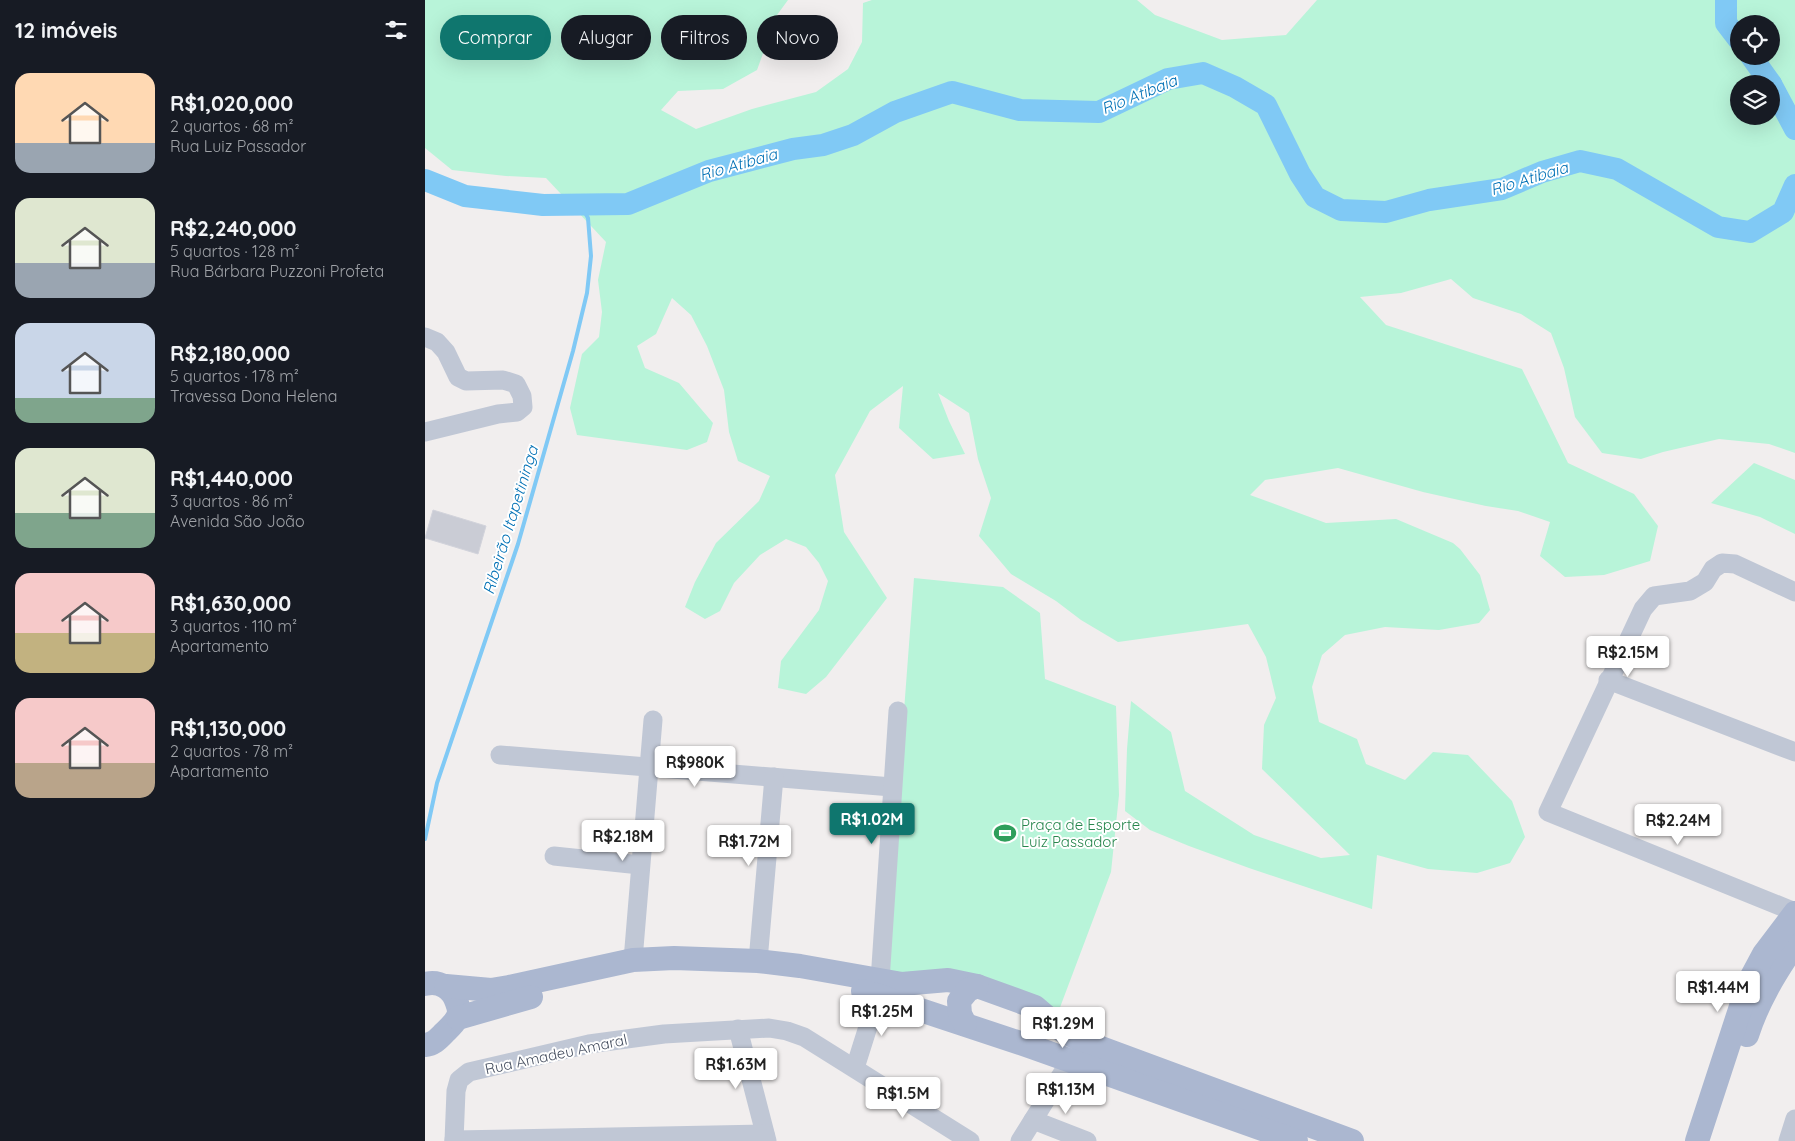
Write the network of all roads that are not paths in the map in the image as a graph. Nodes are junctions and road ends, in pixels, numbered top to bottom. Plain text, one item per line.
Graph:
1 (425, 337) edge
2 (425, 432) edge
3 (1795, 592) edge
4 (1608, 680) junction
5 (898, 712) dead end
6 (653, 720) dead end
7 (1795, 752) edge
8 (500, 756) dead end
9 (649, 768) junction
10 (774, 777) junction
11 (892, 786) junction
12 (554, 856) dead end
13 (640, 865) junction
14 (1795, 913) edge
15 (1795, 944) edge
16 (633, 960) junction
17 (758, 960) junction
18 (432, 983) edge
19 (977, 986) junction
20 (879, 988) junction
21 (458, 1018) junction
22 (1050, 1020) junction
23 (965, 1024) junction
24 (738, 1029) junction
25 (1033, 1047) junction
26 (427, 1049) edge
27 (1070, 1061) junction
28 (855, 1068) junction
29 (1727, 1074) junction
30 (1795, 1119) edge
31 (1033, 1120) junction
32 (1269, 1136) edge
33 (766, 1138) edge
34 (454, 1140) edge
35 (970, 1141) edge
36 (1020, 1141) edge
37 (1087, 1141) edge
38 (1296, 1141) edge
39 (1352, 1141) edge
40 (1697, 1141) edge
41 (1713, 1141) edge
42 (1788, 1141) edge

1 - 2 street
3 - 4 street
4 - 7 street
4 - 14 street
5 - 11 street
6 - 9 street
8 - 9 street
9 - 10 street
9 - 13 street
10 - 11 street
10 - 17 street
11 - 20 street
12 - 13 street
13 - 16 street
14 - 29 main road
15 - 29 main road
16 - 17 main road
16 - 18 main road
17 - 20 main road
18 - 21 main road
19 - 20 main road
19 - 22 main road
19 - 23 main road
20 - 21 main road
20 - 23 main road
20 - 28 street
21 - 26 main road
22 - 25 main road
22 - 39 main road
23 - 25 main road
24 - 28 street, Rua Amadeu Amaral
24 - 33 street
24 - 34 street, Rua Amadeu Amaral
25 - 27 main road
27 - 31 street
27 - 32 main road
28 - 35 street, Rua Amadeu Amaral
29 - 40 main road
29 - 41 main road
30 - 42 street
31 - 36 street
31 - 37 street
32 - 38 main road
33 - 34 street

